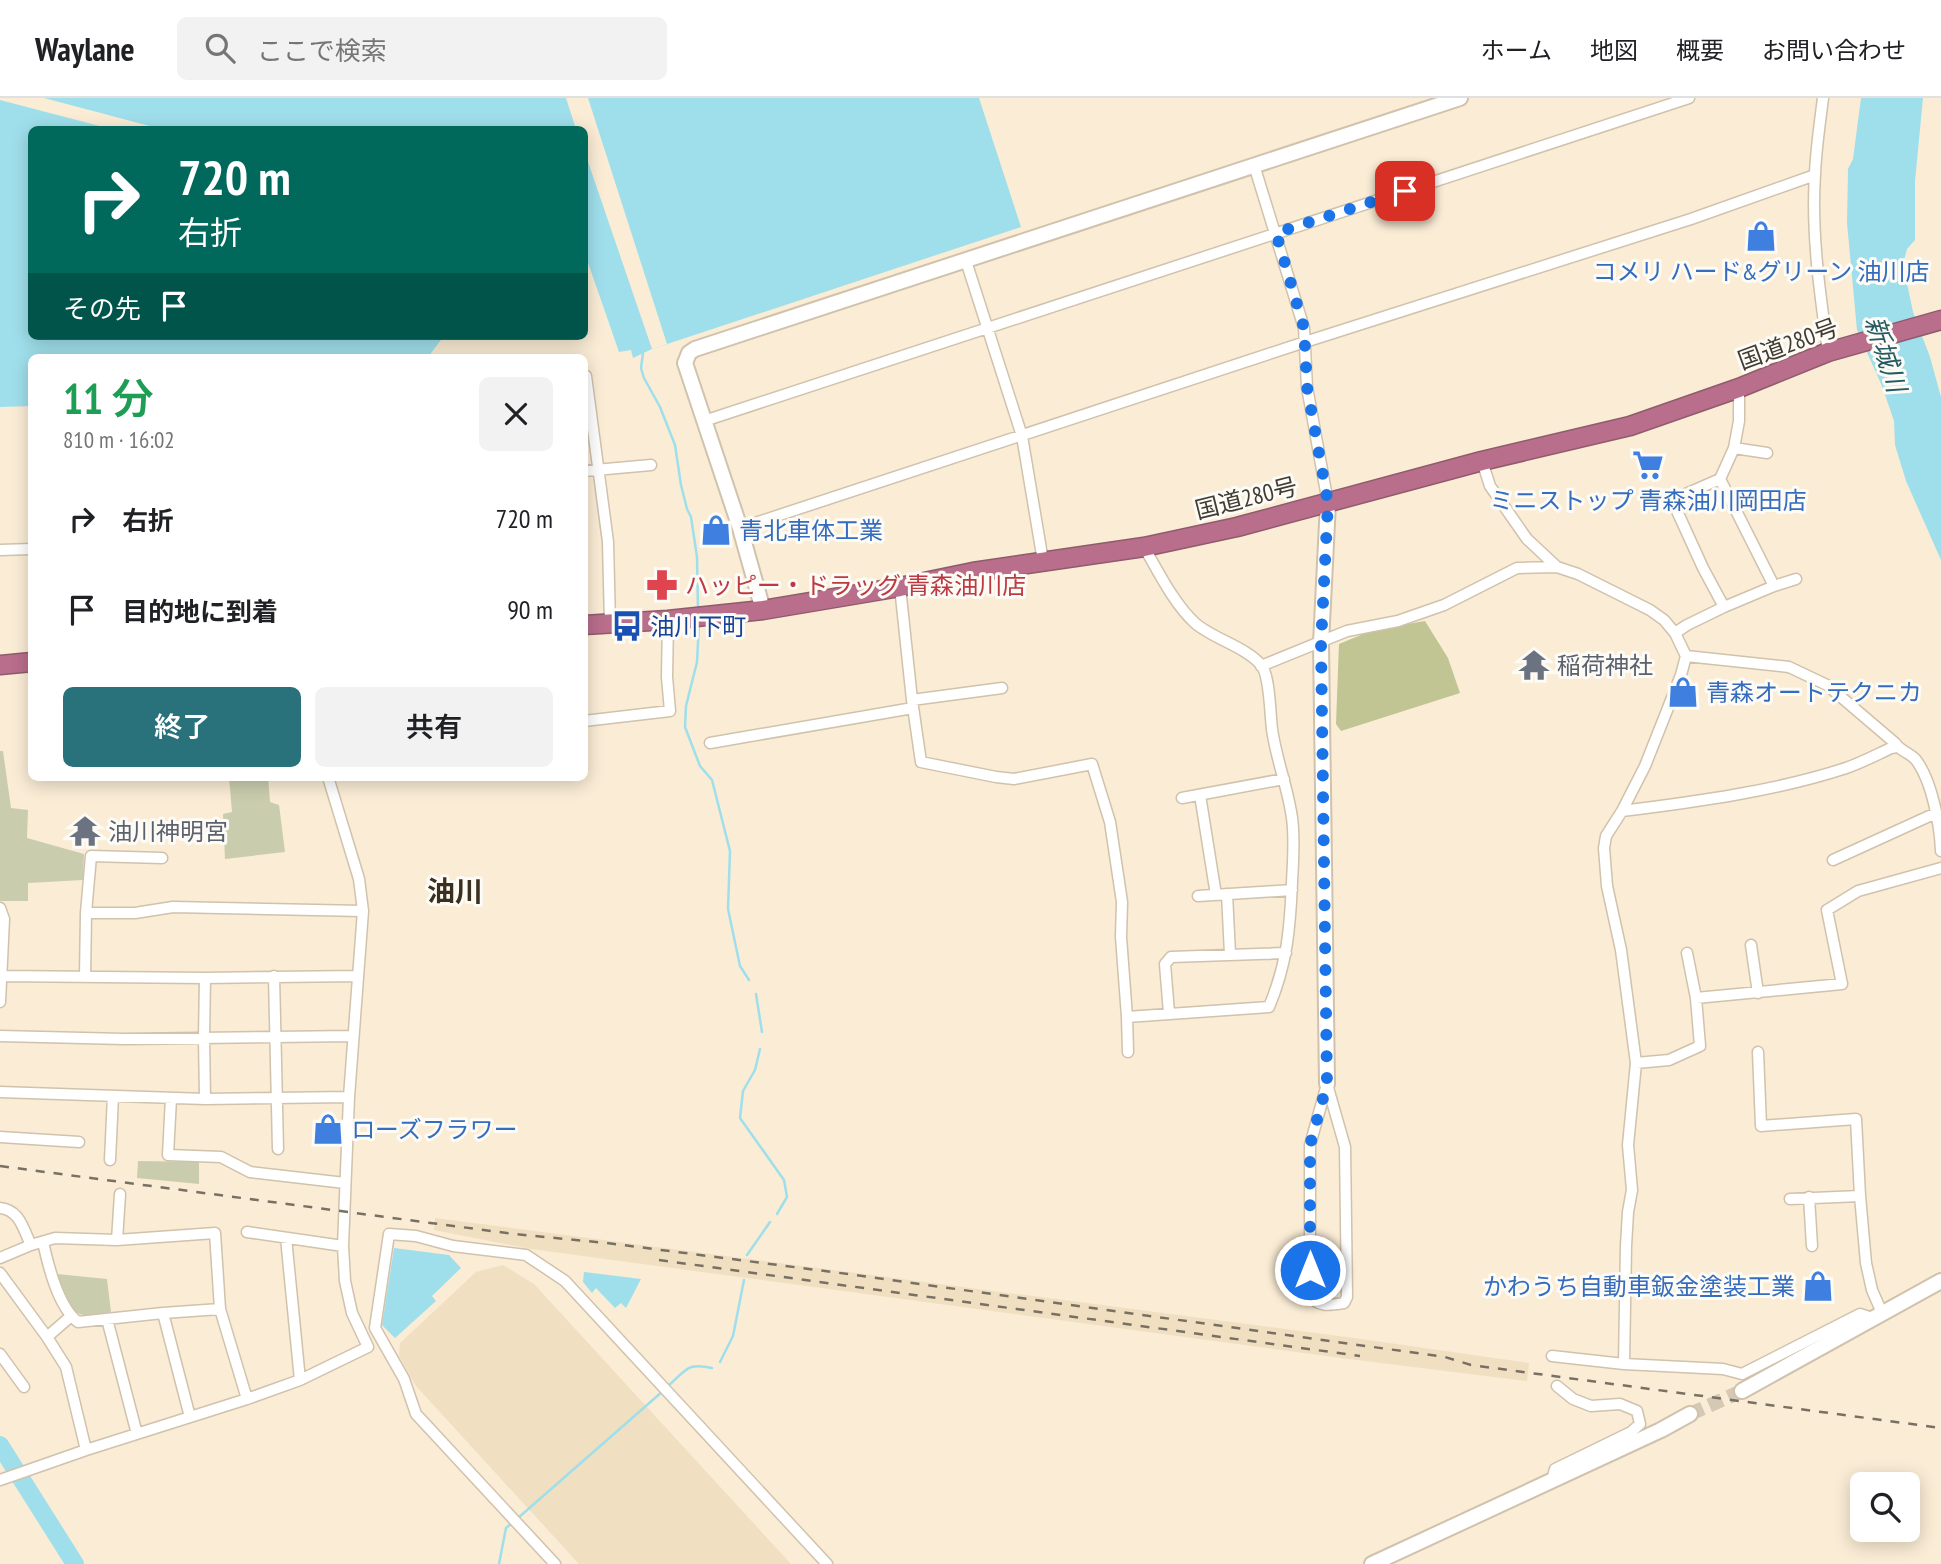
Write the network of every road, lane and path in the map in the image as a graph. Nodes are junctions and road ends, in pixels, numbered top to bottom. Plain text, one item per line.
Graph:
1 (1460, 98) edge
2 (1689, 98) edge
3 (1823, 98) edge
4 (1254, 165) junction
5 (1815, 175) junction
6 (1276, 233) junction
7 (966, 261) junction
8 (1937, 321) edge
9 (987, 328) junction
10 (1305, 342) junction
11 (1828, 352) junction
12 (1739, 388) junction
13 (588, 392) edge
14 (704, 421) junction
15 (1022, 436) junction
16 (1734, 448) junction
17 (1768, 453) dead end
18 (1482, 461) junction
19 (651, 465) dead end
20 (598, 470) junction
21 (588, 471) edge
22 (1720, 478) junction
23 (1328, 503) junction
24 (740, 528) junction
25 (1144, 547) junction
26 (0, 550) edge
27 (28, 550) edge
28 (1043, 561) junction
29 (1557, 567) junction
30 (1796, 579) dead end
31 (1774, 586) junction
32 (900, 587) junction
33 (1724, 607) junction
34 (763, 610) junction
35 (668, 620) junction
36 (610, 624) junction
37 (588, 625) edge
38 (1675, 633) junction
39 (1321, 643) junction
40 (1686, 656) junction
41 (28, 662) edge
42 (0, 665) edge
43 (1261, 666) junction
44 (1002, 688) dead end
45 (912, 704) junction
46 (588, 721) edge
47 (710, 743) dead end
48 (1897, 747) junction
49 (1284, 779) junction
50 (332, 781) edge
51 (1200, 795) junction
52 (1182, 798) dead end
53 (1622, 811) junction
54 (1936, 813) junction
55 (1941, 851) edge
56 (162, 858) dead end
57 (1833, 860) dead end
58 (1941, 869) edge
59 (1292, 890) junction
60 (1222, 895) junction
61 (1198, 896) dead end
62 (0, 908) edge
63 (363, 911) junction
64 (86, 913) junction
65 (1751, 945) dead end
66 (1286, 953) junction
67 (1687, 953) dead end
68 (1230, 954) junction
69 (358, 975) junction
70 (0, 976) edge
71 (274, 976) junction
72 (85, 977) junction
73 (205, 978) junction
74 (1758, 993) junction
75 (1696, 998) junction
76 (0, 1002) edge
77 (1169, 1013) junction
78 (1127, 1017) junction
79 (0, 1036) edge
80 (275, 1036) junction
81 (354, 1036) junction
82 (204, 1038) junction
83 (1128, 1052) dead end
84 (1759, 1052) dead end
85 (1636, 1063) junction
86 (1327, 1084) junction
87 (0, 1092) edge
88 (113, 1096) junction
89 (349, 1097) junction
90 (171, 1098) junction
91 (277, 1098) junction
92 (205, 1099) junction
93 (0, 1137) edge
94 (79, 1142) dead end
95 (278, 1149) dead end
96 (110, 1160) dead end
97 (345, 1183) junction
98 (120, 1194) dead end
99 (1860, 1196) junction
100 (1809, 1198) junction
101 (1790, 1199) dead end
102 (0, 1208) edge
103 (247, 1232) dead end
104 (286, 1238) junction
105 (117, 1240) junction
106 (43, 1242) junction
107 (31, 1245) junction
108 (1812, 1246) dead end
109 (344, 1247) junction
110 (0, 1258) edge
111 (0, 1273) edge
112 (1941, 1281) edge
113 (220, 1309) junction
114 (163, 1313) junction
115 (1877, 1316) junction
116 (70, 1317) junction
117 (107, 1319) junction
118 (47, 1336) junction
119 (0, 1354) edge
120 (1552, 1356) dead end
121 (1624, 1364) junction
122 (300, 1380) junction
123 (1557, 1386) dead end
124 (24, 1387) dead end
125 (1742, 1391) tunnel mouth
126 (247, 1399) junction
127 (1690, 1414) tunnel mouth
128 (190, 1416) junction
129 (137, 1434) junction
130 (86, 1450) junction
131 (3, 1479) edge
132 (1552, 1480) junction
133 (555, 1564) edge
134 (827, 1564) edge
135 (1372, 1564) edge

1 - 4 street
2 - 6 street
3 - 5 street
4 - 6 street
4 - 7 street
5 - 10 street
5 - 11 street
6 - 9 street
6 - 10 street
7 - 9 street
7 - 14 street
8 - 11 highway, 国道280号
9 - 14 street
9 - 15 street
10 - 15 street
10 - 23 street
11 - 12 highway, 国道280号
12 - 16 street
12 - 18 highway, 国道280号
13 - 20 street
14 - 24 street
15 - 24 street
15 - 28 street
16 - 17 street
16 - 22 street
18 - 23 highway, 国道280号
18 - 29 street
19 - 20 street
20 - 21 street
20 - 36 street
22 - 31 street
22 - 33 street
23 - 25 highway, 国道280号
23 - 39 street
24 - 34 street
25 - 28 highway, 国道280号
25 - 43 street
26 - 27 street
28 - 32 highway, 国道280号
29 - 38 street
29 - 39 street
30 - 31 street
31 - 33 street
32 - 34 highway, 国道280号
32 - 45 street
33 - 38 street
34 - 35 highway, 国道280号
35 - 36 highway, 国道280号
35 - 46 street
36 - 37 highway, 国道280号
38 - 40 street
39 - 43 street
39 - 86 street
40 - 48 street
40 - 53 street
41 - 42 highway
43 - 49 street
44 - 45 street
45 - 47 street
45 - 78 street
48 - 53 street
48 - 54 street
49 - 51 street
49 - 59 street
50 - 63 street
51 - 52 street
51 - 60 street
53 - 85 street
54 - 55 street
54 - 57 street
56 - 64 street
58 - 74 street
59 - 60 street
59 - 66 street
60 - 61 street
60 - 68 street
62 - 70 street
63 - 64 street
63 - 69 street
64 - 72 street
65 - 74 street
66 - 68 street
66 - 77 street
67 - 75 street
68 - 77 street
69 - 71 street
69 - 81 street
70 - 72 street
70 - 76 street
71 - 73 street
71 - 80 street
72 - 73 street
73 - 82 street
74 - 75 street
75 - 85 street
77 - 78 street
78 - 83 street
79 - 82 street
80 - 81 street
80 - 82 street
80 - 91 street
81 - 89 street
82 - 92 street
84 - 99 street
85 - 121 street
86 - 86 street
87 - 88 street
88 - 90 street
88 - 96 street
89 - 91 street
89 - 97 street
90 - 92 street
90 - 97 street
91 - 92 street
91 - 95 street
93 - 94 street
97 - 109 street
98 - 105 street
99 - 100 street
99 - 115 street
100 - 101 street
100 - 108 street
102 - 107 street
103 - 104 street
104 - 109 street
104 - 122 street
105 - 106 street
105 - 113 street
106 - 107 street
106 - 116 street
107 - 110 street
109 - 122 street
111 - 118 street
112 - 115 street
113 - 114 street
113 - 126 street
114 - 117 street
114 - 128 street
115 - 121 street
115 - 125 street
116 - 117 street
116 - 118 street
117 - 129 street
118 - 130 street
119 - 124 street
120 - 121 street
122 - 126 street
123 - 132 street
126 - 128 street
127 - 132 street
128 - 129 street
129 - 130 street
130 - 131 street
132 - 135 street
133 - 134 street

